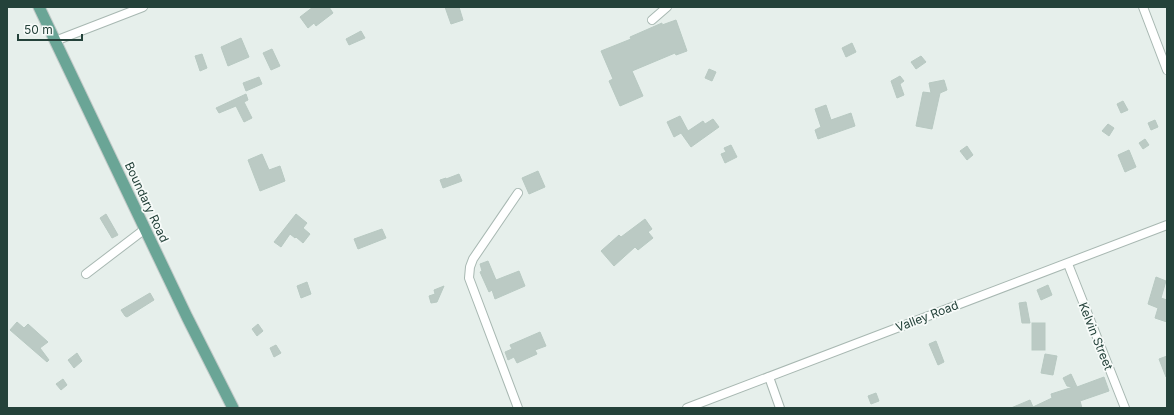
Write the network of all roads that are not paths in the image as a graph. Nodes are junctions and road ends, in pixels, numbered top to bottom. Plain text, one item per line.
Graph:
1 (39, 7) edge
2 (143, 7) edge
3 (667, 7) edge
4 (1143, 7) edge
5 (652, 20) dead end
6 (55, 40) junction
7 (1167, 70) edge
8 (518, 193) dead end
9 (1167, 225) edge
10 (145, 229) junction
11 (1068, 264) junction
12 (86, 274) dead end
13 (769, 377) junction
14 (233, 408) edge
15 (518, 408) edge
16 (687, 408) edge
17 (780, 408) edge
18 (1125, 408) edge

1 - 6 main road, Boundary Road
2 - 6 street
3 - 5 street
4 - 7 street
6 - 10 main road, Boundary Road
8 - 15 street
9 - 11 street, Valley Road
10 - 12 street
10 - 14 main road, Boundary Road
11 - 13 street, Valley Road
11 - 18 street, Kelvin Street
13 - 16 street, Valley Road
13 - 17 street

